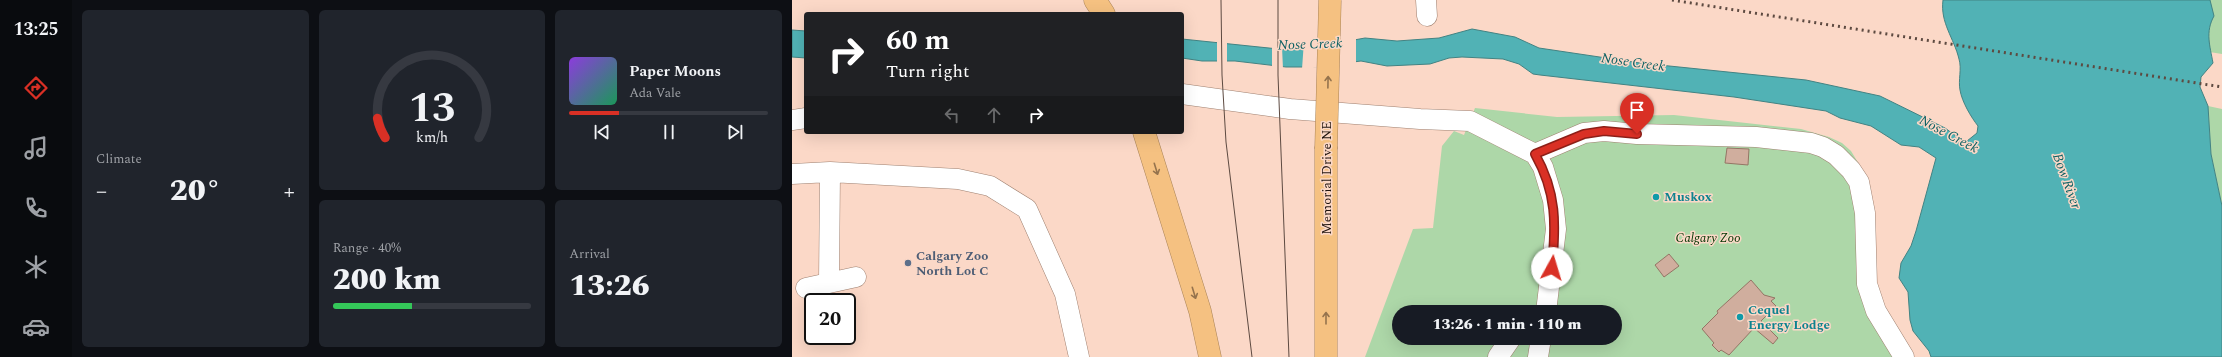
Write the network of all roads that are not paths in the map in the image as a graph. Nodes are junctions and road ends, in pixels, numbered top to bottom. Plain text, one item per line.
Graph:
1 (1095, 0) edge
2 (1101, 0) edge
3 (1330, 0) edge
4 (1104, 12) edge
5 (1104, 12) edge
6 (1184, 94) edge
7 (804, 118) edge
8 (792, 120) edge
9 (1145, 134) edge
10 (1535, 154) junction
11 (830, 172) junction
12 (792, 174) edge
13 (856, 277) dead end
14 (829, 283) junction
15 (806, 288) dead end
16 (1547, 303) edge
17 (1507, 345) edge
18 (1540, 345) edge
19 (1078, 357) edge
20 (1210, 357) edge
21 (1326, 357) edge
22 (1498, 357) edge
23 (1538, 357) edge
24 (1904, 357) edge

1 - 4 highway
2 - 5 highway
21 -> 3 highway, Memorial Drive NE, bridge
6 - 10 lane
7 - 8 lane
9 -> 20 highway
10 - 16 lane
10 - 24 lane
11 - 12 lane
11 - 14 lane
11 - 19 lane
13 - 14 lane
14 - 15 lane
17 - 22 lane
18 - 23 lane

